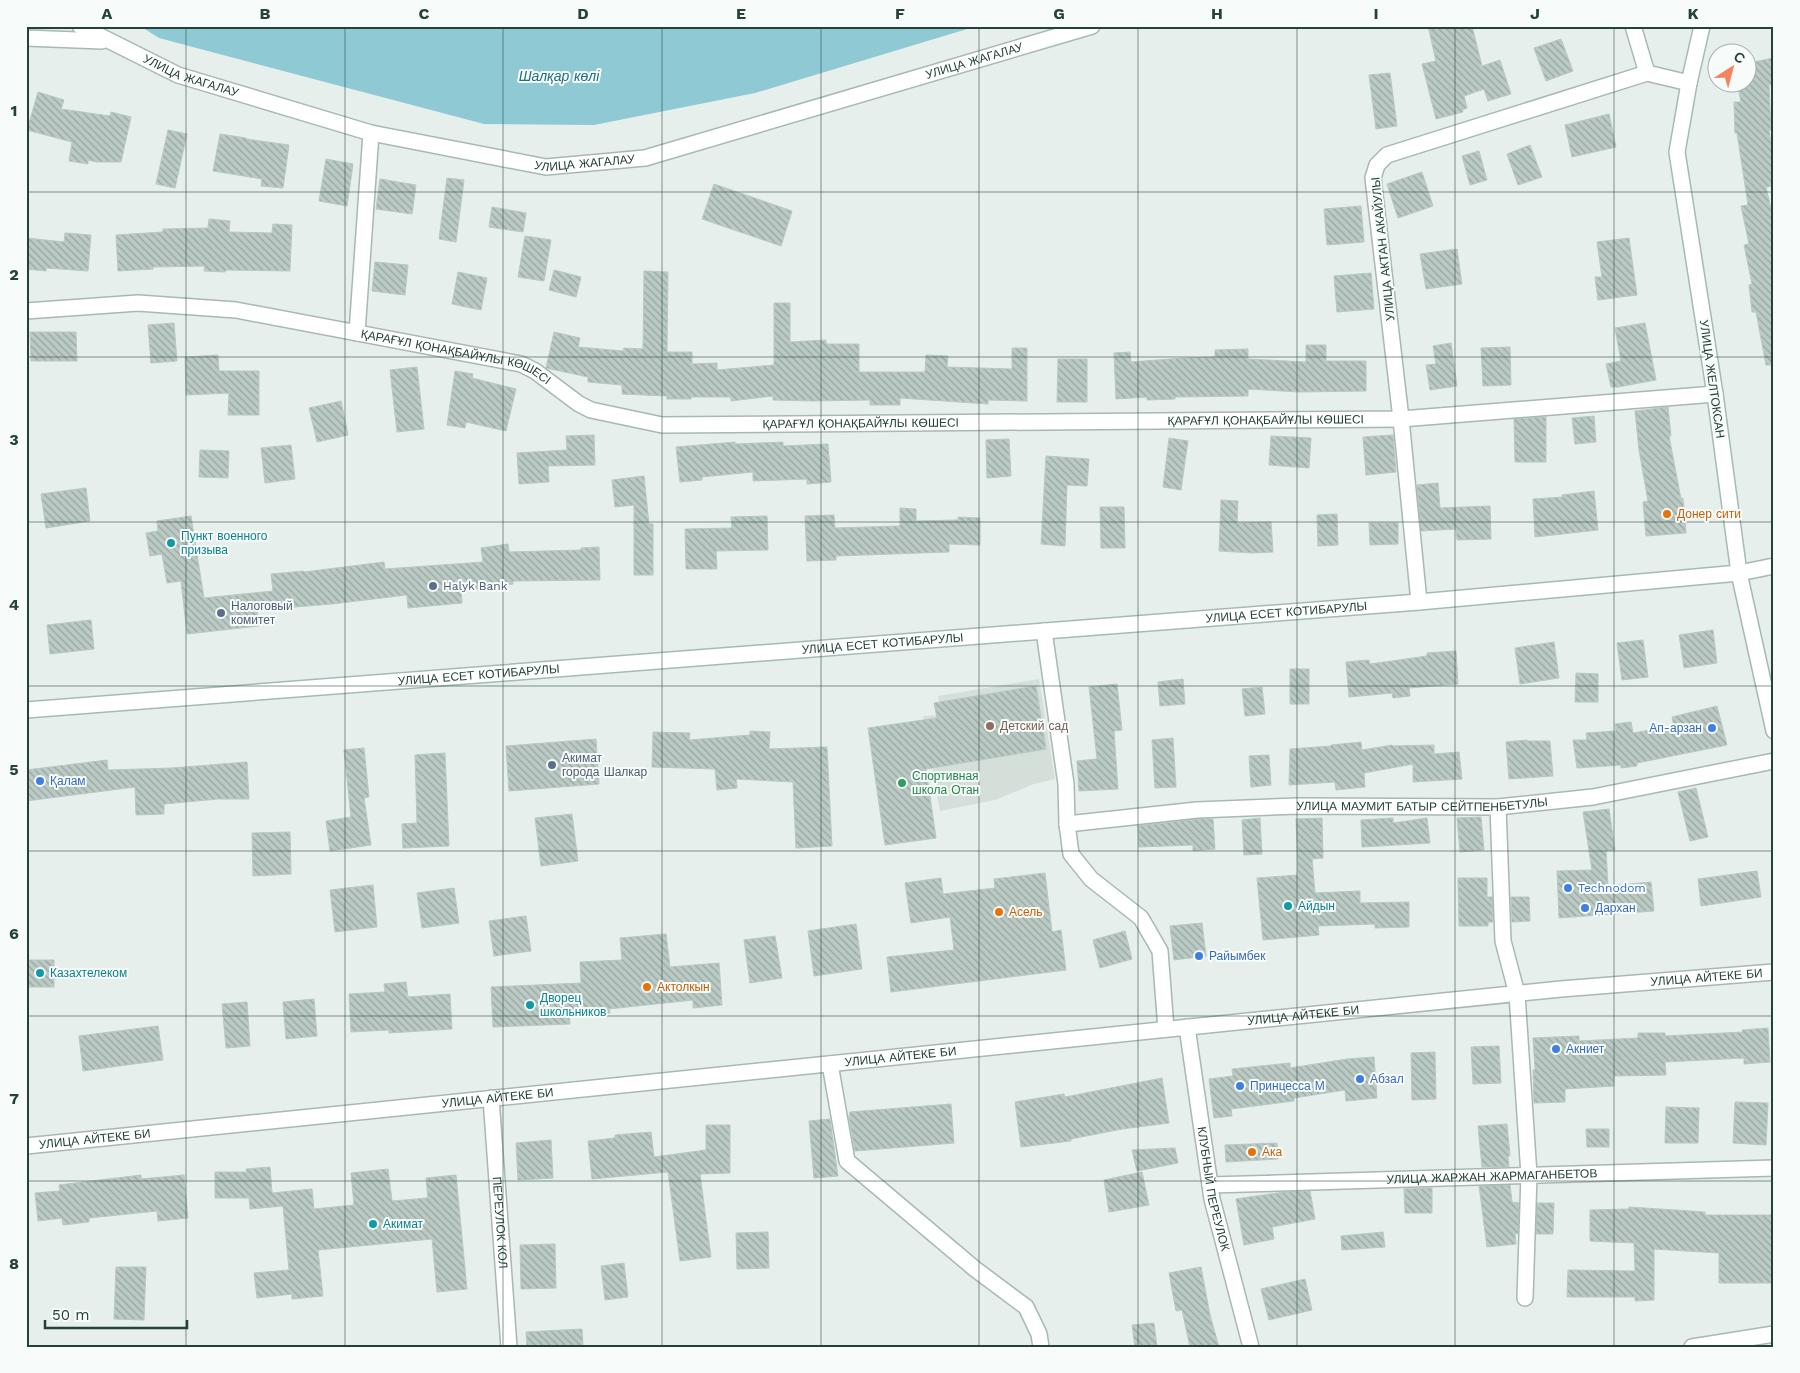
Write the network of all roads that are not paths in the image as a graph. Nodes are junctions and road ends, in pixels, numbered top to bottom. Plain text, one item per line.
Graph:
1 (80, 26) edge
2 (1092, 26) edge
3 (1633, 26) edge
4 (1702, 26) edge
5 (26, 38) edge
6 (108, 41) junction
7 (1647, 74) junction
8 (1689, 83) junction
9 (372, 133) junction
10 (26, 311) edge
11 (358, 333) junction
12 (1715, 394) junction
13 (1401, 419) junction
14 (1774, 566) edge
15 (1739, 573) junction
16 (1419, 602) junction
17 (1044, 631) junction
18 (26, 710) edge
19 (1774, 731) edge
20 (1774, 761) edge
21 (1498, 807) junction
22 (1067, 824) junction
23 (1774, 972) edge
24 (1517, 994) junction
25 (1187, 1027) junction
26 (1166, 1030) junction
27 (830, 1064) junction
28 (491, 1098) junction
29 (26, 1146) edge
30 (1774, 1168) edge
31 (1529, 1175) junction
32 (1210, 1185) junction
33 (1525, 1298) dead end
34 (1774, 1334) edge
35 (509, 1347) edge
36 (1041, 1347) edge
37 (1251, 1347) edge
38 (1692, 1347) edge

1 - 6 street, УЛИЦА ЖАГАЛАУ
2 - 9 street, УЛИЦА ЖАГАЛАУ
3 - 7 street
4 - 8 street, УЛИЦА ЖЕЛТОКСАН
5 - 6 street
6 - 9 street, УЛИЦА ЖАГАЛАУ
7 - 8 street, УЛИЦА АКТАН АКАЙУЛЫ
7 - 13 street, УЛИЦА АКТАН АКАЙУЛЫ
8 - 12 street, УЛИЦА ЖЕЛТОКСАН
9 - 11 street
10 - 11 street, ҚАРАҒҰЛ ҚОНАҚБАЙҰЛЫ КӨШЕСІ
11 - 13 street, ҚАРАҒҰЛ ҚОНАҚБАЙҰЛЫ КӨШЕСІ
12 - 13 street, ҚАРАҒҰЛ ҚОНАҚБАЙҰЛЫ КӨШЕСІ
12 - 15 street, УЛИЦА ЖЕЛТОКСАН
13 - 16 street, УЛИЦА АКТАН АКАЙУЛЫ
14 - 15 street, УЛИЦА ЕСЕТ КОТИБАРУЛЫ
15 - 16 street, УЛИЦА ЕСЕТ КОТИБАРУЛЫ
15 - 19 street, УЛИЦА ЖЕЛТОКСАН
16 - 17 street, УЛИЦА ЕСЕТ КОТИБАРУЛЫ
17 - 18 street, УЛИЦА ЕСЕТ КОТИБАРУЛЫ
17 - 22 street
20 - 21 street, УЛИЦА МАУМИТ БАТЫР СЕЙТПЕНБЕТУЛЫ
21 - 22 street, УЛИЦА МАУМИТ БАТЫР СЕЙТПЕНБЕТУЛЫ
21 - 24 street
22 - 26 street
23 - 24 street, УЛИЦА АЙТЕКЕ БИ
24 - 25 street, УЛИЦА АЙТЕКЕ БИ
24 - 31 street
25 - 26 street, УЛИЦА АЙТЕКЕ БИ
25 - 32 street, КЛУБНЫЙ ПЕРЕУЛОК
26 - 27 street, УЛИЦА АЙТЕКЕ БИ
27 - 28 street, УЛИЦА АЙТЕКЕ БИ
27 - 36 street
28 - 29 street, УЛИЦА АЙТЕКЕ БИ
28 - 35 street, ПЕРЕУЛОК КОЛ
30 - 31 street, УЛИЦА ЖАРЖАН ЖАРМАГАНБЕТОВ
31 - 32 street, УЛИЦА ЖАРЖАН ЖАРМАГАНБЕТОВ
31 - 33 street
32 - 37 street, КЛУБНЫЙ ПЕРЕУЛОК
34 - 38 street

